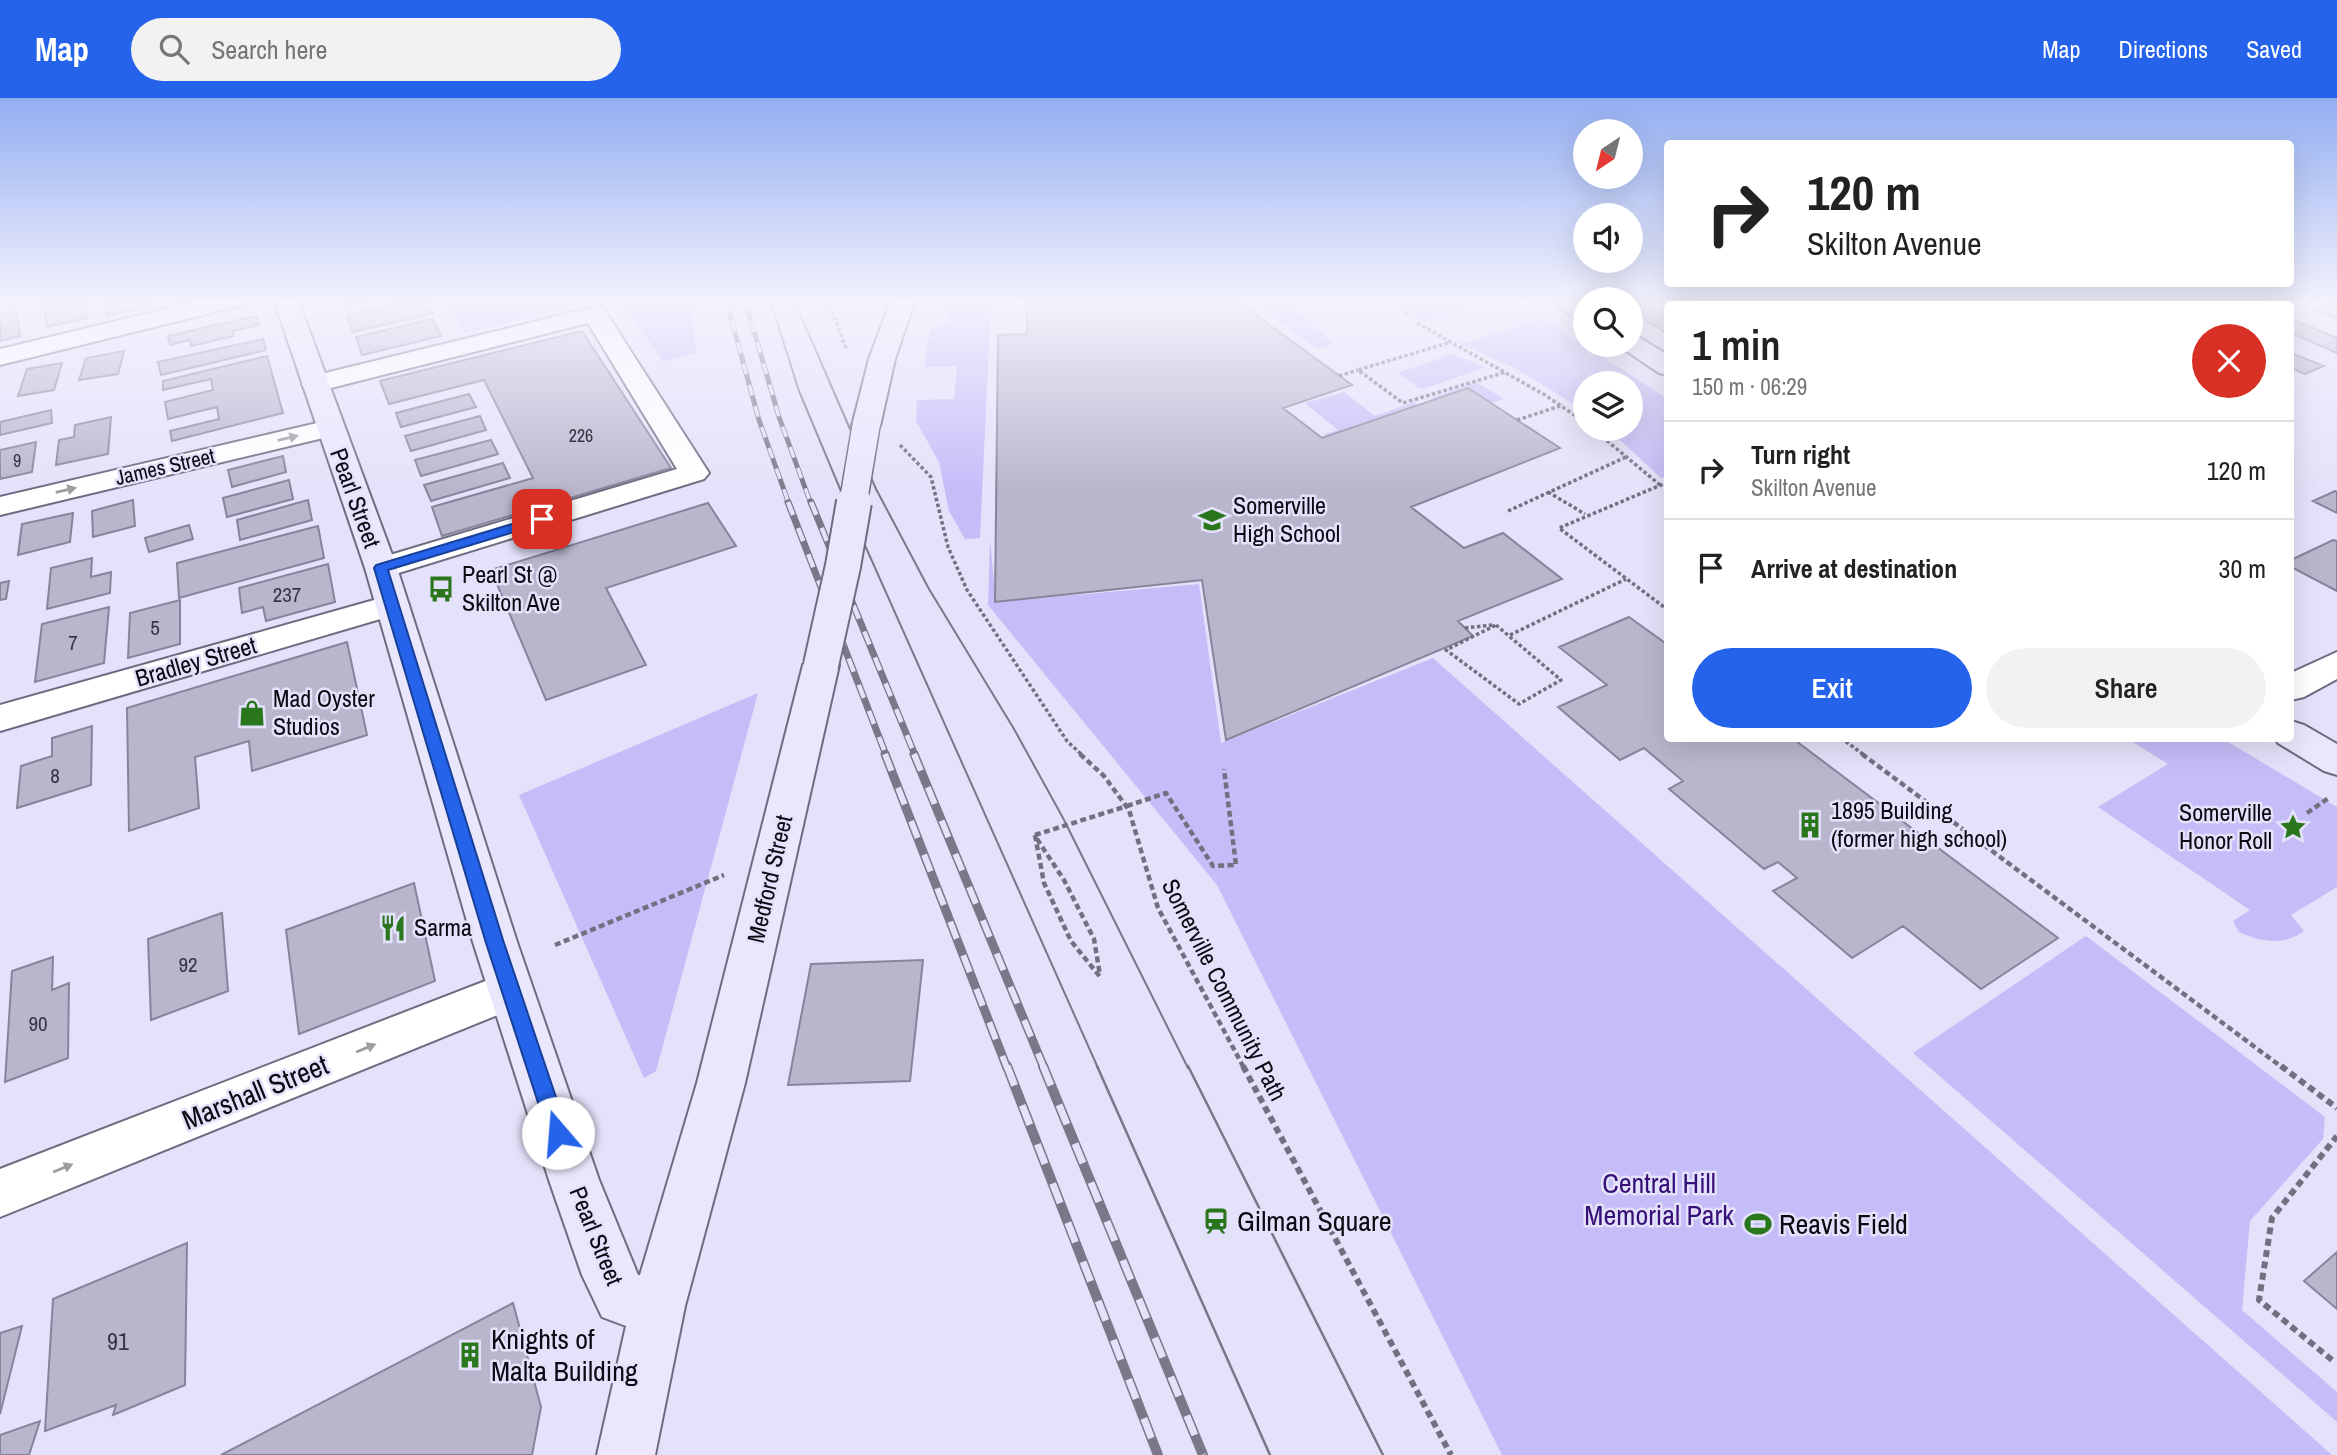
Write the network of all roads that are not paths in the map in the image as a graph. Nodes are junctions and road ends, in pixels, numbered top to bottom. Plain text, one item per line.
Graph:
1 (308, 363) edge
2 (398, 363) edge
3 (626, 363) edge
4 (881, 363) edge
5 (315, 384) junction
6 (330, 428) junction
7 (0, 506) edge
8 (380, 568) junction
9 (392, 605) junction
10 (2337, 664) edge
11 (2294, 686) edge
12 (0, 718) edge
13 (2294, 737) edge
14 (2334, 779) edge
15 (511, 990) junction
16 (0, 1193) edge
17 (658, 1306) junction
18 (626, 1455) edge

1 - 5 street, Pearl Street
2 - 5 street
3 - 8 street
4 - 17 street, Medford Street, bridge
5 - 6 street, Pearl Street
7 -> 6 street, James Street
6 - 8 street, Pearl Street
8 - 9 street, Pearl Street
9 - 12 street, Bradley Street
9 - 15 street, Pearl Street
10 - 11 street
13 - 14 street
16 -> 15 street, Marshall Street
15 - 17 street, Pearl Street
17 - 18 street, Medford Street

